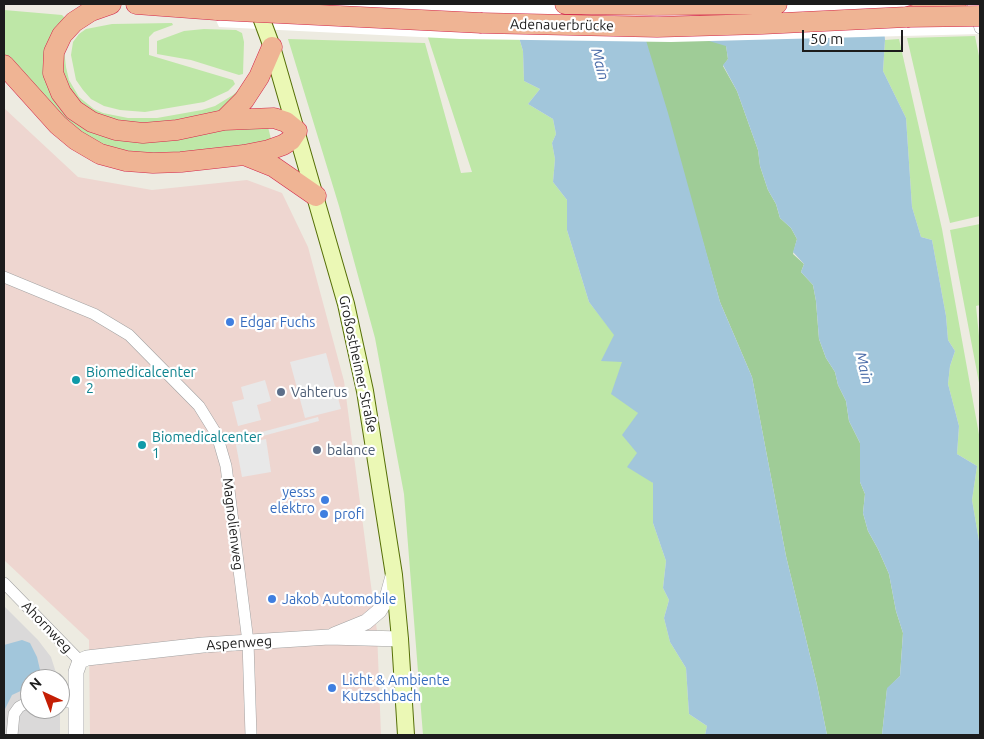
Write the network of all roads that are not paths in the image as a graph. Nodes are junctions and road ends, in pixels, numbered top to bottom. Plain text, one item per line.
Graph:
1 (111, 4) edge
2 (136, 4) edge
3 (256, 4) edge
4 (565, 4) edge
5 (777, 4) edge
6 (956, 4) edge
7 (973, 4) edge
8 (980, 16) edge
9 (906, 17) junction
10 (980, 28) edge
11 (272, 47) junction
12 (4, 65) edge
13 (224, 120) junction
14 (297, 131) junction
15 (244, 155) junction
16 (316, 196) junction
17 (4, 277) edge
18 (394, 575) junction
19 (4, 583) edge
20 (329, 637) junction
21 (400, 639) junction
22 (248, 642) junction
23 (80, 661) junction
24 (70, 702) edge
25 (75, 702) junction
26 (20, 706) edge
27 (12, 735) edge
28 (76, 735) edge
29 (251, 735) edge
30 (406, 735) edge

1 - 13 highway
2 - 9 highway, Adenauerbrücke, bridge
3 - 11 main road, Großostheimer Straße
4 - 5 highway, Adenauerbrücke
6 - 9 highway, bridge
7 - 10 street
8 - 9 highway, bridge
11 - 13 highway
11 - 14 main road, Großostheimer Straße
12 - 15 highway
13 - 14 highway
14 - 15 highway
14 - 16 main road, Großostheimer Straße
15 - 16 highway
16 - 18 main road, Großostheimer Straße
17 - 22 street, Magnolienweg
18 - 20 street
18 - 21 main road, Großostheimer Straße
19 - 23 street, Ahornweg
20 - 21 street, Aspenweg
20 - 22 street, Aspenweg
21 - 30 main road, Großostheimer Straße
22 - 23 street, Aspenweg
22 - 29 street, Magnolienweg
23 - 25 street, Ahornweg
24 - 25 street
25 - 28 street, Ahornweg
26 - 27 street

